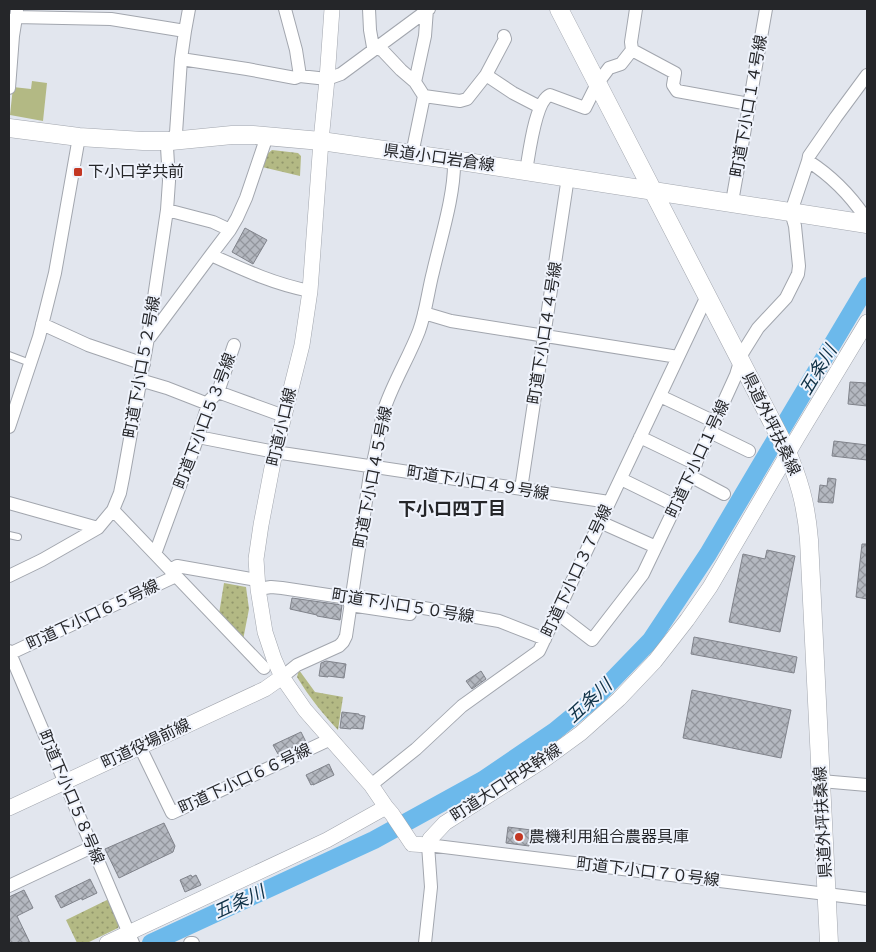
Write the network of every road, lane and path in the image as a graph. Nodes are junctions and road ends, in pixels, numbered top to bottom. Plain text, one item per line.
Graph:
1 (189, 9) edge
2 (285, 9) edge
3 (332, 9) edge
4 (369, 9) edge
5 (428, 9) edge
6 (559, 9) edge
7 (636, 9) edge
8 (766, 9) edge
9 (16, 13) edge
10 (185, 31) junction
11 (504, 36) dead end
12 (377, 48) junction
13 (632, 50) junction
14 (181, 59) junction
15 (486, 75) junction
16 (867, 75) edge
17 (300, 76) junction
18 (327, 79) junction
19 (415, 82) junction
20 (598, 84) junction
21 (9, 88) edge
22 (424, 96) junction
23 (749, 104) junction
24 (540, 107) junction
25 (9, 128) edge
26 (266, 136) junction
27 (79, 138) junction
28 (171, 141) junction
29 (320, 141) junction
30 (412, 154) junction
31 (454, 160) junction
32 (808, 160) junction
33 (526, 171) junction
34 (568, 177) junction
35 (653, 190) junction
36 (732, 202) junction
37 (167, 210) junction
38 (791, 212) junction
39 (866, 224) edge
40 (230, 230) junction
41 (211, 256) junction
42 (310, 291) junction
43 (707, 296) junction
44 (424, 313) junction
45 (867, 322) edge
46 (42, 324) junction
47 (545, 332) junction
48 (148, 338) junction
49 (234, 345) dead end
50 (680, 353) junction
51 (9, 355) edge
52 (741, 361) junction
53 (30, 364) junction
54 (144, 364) junction
55 (140, 380) junction
56 (218, 392) junction
57 (660, 396) junction
58 (208, 404) junction
59 (284, 416) junction
60 (713, 427) junction
61 (9, 428) edge
62 (198, 437) junction
63 (640, 437) junction
64 (786, 450) junction
65 (749, 451) dead end
66 (275, 452) junction
67 (696, 464) junction
68 (373, 467) junction
69 (690, 476) junction
70 (621, 479) junction
71 (521, 489) junction
72 (724, 494) dead end
73 (609, 502) junction
74 (9, 503) edge
75 (676, 506) junction
76 (113, 510) junction
77 (600, 522) junction
78 (98, 528) junction
79 (9, 535) edge
80 (18, 537) dead end
81 (656, 547) junction
82 (155, 554) junction
83 (173, 573) junction
84 (9, 576) edge
85 (257, 584) junction
86 (351, 601) junction
87 (558, 613) junction
88 (543, 642) junction
89 (9, 653) edge
90 (264, 668) dead end
91 (282, 677) junction
92 (330, 739) junction
93 (140, 747) junction
94 (821, 780) junction
95 (65, 782) junction
96 (371, 784) junction
97 (867, 784) edge
98 (9, 808) edge
99 (389, 810) junction
100 (428, 846) junction
101 (92, 847) junction
102 (9, 886) edge
103 (826, 894) junction
104 (867, 899) edge
105 (130, 938) edge
106 (107, 943) edge
107 (425, 943) edge
108 (829, 943) edge

1 - 10 street, 町道下小口５２号線
2 - 17 street
3 - 18 street, 町道小口線
4 - 12 street
5 - 12 street
5 - 19 street
6 - 20 main road, 県道外坪扶桑線
7 - 13 street
8 - 23 street, 町道下小口１４号線
9 - 10 street
9 - 21 street
10 - 14 street, 町道下小口５２号線
11 - 15 street
12 - 18 street
12 - 19 street
13 - 20 street
13 - 23 street
14 - 17 street
14 - 28 street, 町道下小口５２号線
15 - 22 street
15 - 24 street
16 - 32 street, 町道下小口１号線
17 - 18 street
18 - 29 street, 町道小口線
19 - 22 street
20 - 24 street
20 - 35 main road, 県道外坪扶桑線
22 - 30 street
23 - 36 street, 町道下小口１４号線
24 - 33 street
25 - 27 main road, 県道小口岩倉線
26 - 28 main road, 県道小口岩倉線
26 - 29 main road, 県道小口岩倉線
26 - 40 street
27 - 28 main road, 県道小口岩倉線
27 - 46 street
28 - 37 street, 町道下小口５２号線
29 - 30 main road, 県道小口岩倉線
29 - 42 street, 町道小口線
30 - 31 main road, 県道小口岩倉線
31 - 33 main road, 県道小口岩倉線
31 - 44 street, 町道下小口４５号線
32 - 38 street, 町道下小口１号線
32 - 39 street
33 - 34 main road, 県道小口岩倉線
34 - 35 main road, 県道小口岩倉線
34 - 47 street, 町道下小口４４号線
35 - 36 main road, 県道小口岩倉線
35 - 43 main road, 県道外坪扶桑線
36 - 38 main road, 県道小口岩倉線
37 - 40 street
37 - 48 street, 町道下小口５２号線
38 - 39 main road, 県道小口岩倉線
38 - 52 street, 町道下小口１号線
40 - 41 street
41 - 42 street
41 - 48 street
42 - 59 street, 町道小口線
43 - 50 street, 町道下小口３７号線
43 - 52 main road, 県道外坪扶桑線
44 - 47 street
44 - 68 street, 町道下小口４５号線
45 - 64 street, 町道大口中央幹線
46 - 53 street
46 - 54 street
47 - 50 street
47 - 71 street, 町道下小口４４号線
48 - 54 street, 町道下小口５２号線
49 - 56 street, 町道下小口５３号線
50 - 57 street, 町道下小口３７号線
51 - 53 lane
52 - 60 street, 町道下小口１号線
52 - 64 main road, 県道外坪扶桑線
53 - 61 street
54 - 55 street, 町道下小口５２号線
55 - 58 street
55 - 76 street, 町道下小口５２号線
56 - 58 street, 町道下小口５３号線
56 - 59 street
57 - 60 street
57 - 63 street, 町道下小口３７号線
58 - 62 street, 町道下小口５３号線
59 - 66 street, 町道小口線
60 - 65 street
60 - 67 street, 町道下小口１号線
62 - 66 street, 町道下小口４９号線
62 - 82 street, 町道下小口５３号線
63 - 67 street
63 - 70 street, 町道下小口３７号線
64 - 94 main road, 県道外坪扶桑線
64 - 100 street, 町道大口中央幹線
66 - 68 street, 町道下小口４９号線
66 - 85 street, 町道小口線
67 - 69 street, 町道下小口１号線
68 - 71 street, 町道下小口４９号線
68 - 86 street, 町道下小口４５号線
69 - 72 street
69 - 75 street, 町道下小口１号線
70 - 73 street, 町道下小口３７号線
70 - 75 street
71 - 73 street, 町道下小口４９号線
73 - 77 street, 町道下小口３７号線
74 - 78 street
75 - 81 street, 町道下小口１号線
76 - 78 street
76 - 82 street
77 - 81 street
77 - 87 street, 町道下小口３７号線
78 - 84 street
79 - 80 lane
81 - 87 street, 町道下小口１号線
82 - 83 street
83 - 85 street, 町道下小口５０号線
83 - 89 street, 町道下小口６５号線
83 - 90 street
85 - 86 street, 町道下小口５０号線
85 - 91 street, 町道小口線
86 - 88 street
86 - 88 street, 町道下小口５０号線
86 - 91 street, 町道下小口４５号線
87 - 88 street, 町道下小口３７号線
88 - 96 street, 町道下小口３７号線
89 - 95 street, 町道下小口５８号線
91 - 92 street, 町道小口線
91 - 93 street, 町道役場前線
92 - 93 street, 町道下小口６６号線
92 - 96 street, 町道小口線
93 - 95 street, 町道役場前線
94 - 97 street
94 - 103 main road, 県道外坪扶桑線
95 - 98 street, 町道役場前線
95 - 101 street, 町道下小口５８号線
96 - 99 street, 町道小口線
99 - 100 street
99 - 105 street
100 - 103 street, 町道下小口７０号線
100 - 107 street
101 - 102 street
101 - 105 street, 町道下小口５８号線
103 - 104 street, 町道下小口７０号線
103 - 108 main road, 県道外坪扶桑線
105 - 106 street

